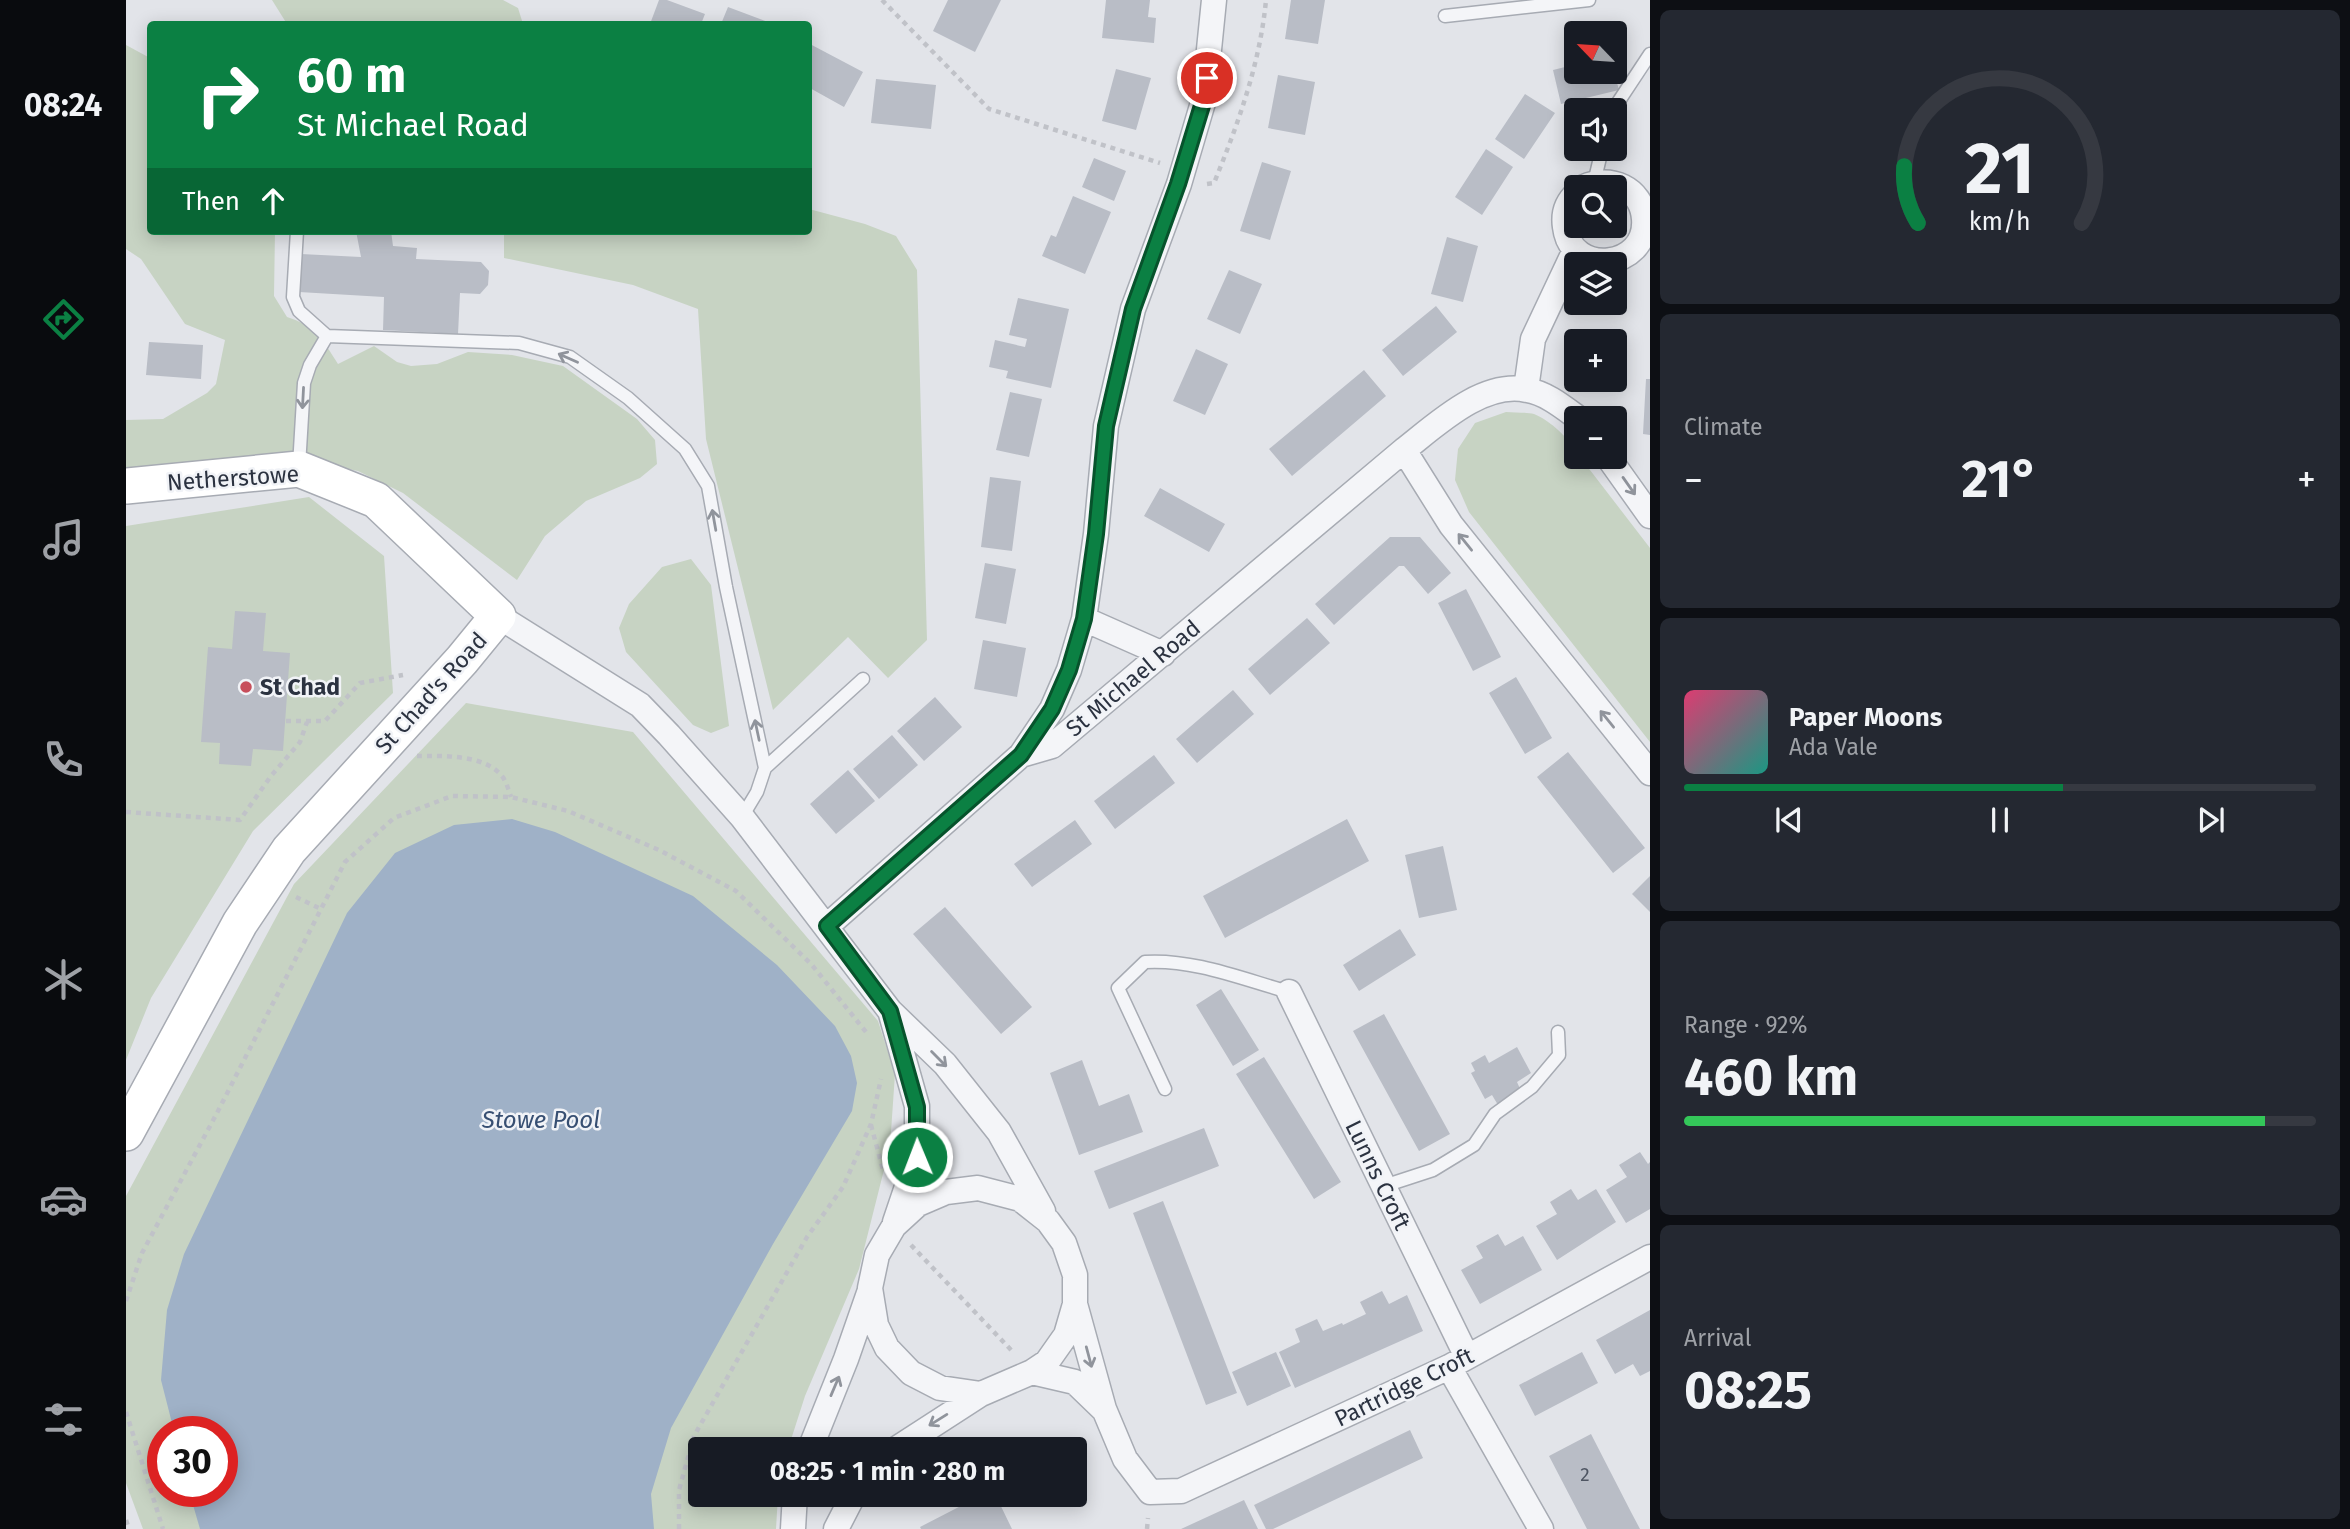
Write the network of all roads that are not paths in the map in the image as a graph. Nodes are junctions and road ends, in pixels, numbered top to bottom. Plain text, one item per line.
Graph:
1 (1214, 0) edge
2 (1588, 0) edge
3 (1446, 16) dead end
4 (1650, 54) edge
5 (1621, 98) edge
6 (1627, 190) edge
7 (1646, 203) edge
8 (296, 235) edge
9 (1567, 238) edge
10 (1575, 250) junction
11 (327, 336) junction
12 (1526, 389) junction
13 (1564, 409) edge
14 (1404, 450) junction
15 (299, 469) junction
16 (1617, 469) edge
17 (126, 486) edge
18 (1650, 516) edge
19 (498, 616) junction
20 (1084, 619) junction
21 (1163, 654) junction
22 (863, 679) dead end
23 (1021, 755) junction
24 (765, 768) junction
25 (1650, 772) edge
26 (742, 817) junction
27 (827, 926) junction
28 (1289, 992) joint
29 (890, 1011) junction
30 (1558, 1032) dead end
31 (1165, 1089) dead end
32 (126, 1133) edge
33 (1384, 1186) junction
34 (1048, 1221) junction
35 (894, 1226) junction
36 (1650, 1257) edge
37 (870, 1288) junction
38 (1075, 1304) junction
39 (1458, 1362) junction
40 (1032, 1372) junction
41 (981, 1394) junction
42 (1104, 1409) junction
43 (815, 1437) edge
44 (915, 1437) edge
45 (794, 1507) edge
46 (847, 1507) edge
47 (793, 1529) edge
48 (836, 1529) edge
49 (1541, 1529) edge

1 - 20 street
2 - 3 lane
4 - 5 lane
6 - 7 street
7 - 10 street
8 - 11 lane
9 - 10 street
10 - 12 street
11 -> 15 lane
24 -> 11 lane
12 - 13 street
12 - 14 street, St Michael Road
14 - 21 street, St Michael Road
25 -> 14 street
15 - 17 street, Netherstowe
15 - 19 street, Netherstowe
16 -> 18 street
19 - 26 street, St Chad's Road
19 - 32 street, St Chad's Road
20 - 21 street
20 - 23 street
21 - 23 street, St Michael Road
22 - 24 lane
23 - 27 street, St Michael Road
24 - 26 lane
26 - 27 street, St Chad's Road
27 - 29 street, St Chad's Road
28 - 31 lane
28 - 33 street, Lunns Croft
29 -> 34 street, St Chad's Road
29 - 35 street, St Chad's Road
30 - 33 lane
33 - 39 street, Lunns Croft
34 - 35 street
34 - 38 street, St Chad's Road
35 - 37 street
36 - 39 street, Partridge Croft
37 - 41 street
43 -> 37 street
38 - 40 street
38 -> 42 street
39 - 42 street, Partridge Croft
39 - 49 street, Lunns Croft
40 - 41 street
40 - 42 street
41 -> 44 street
45 - 47 street
46 - 48 street

